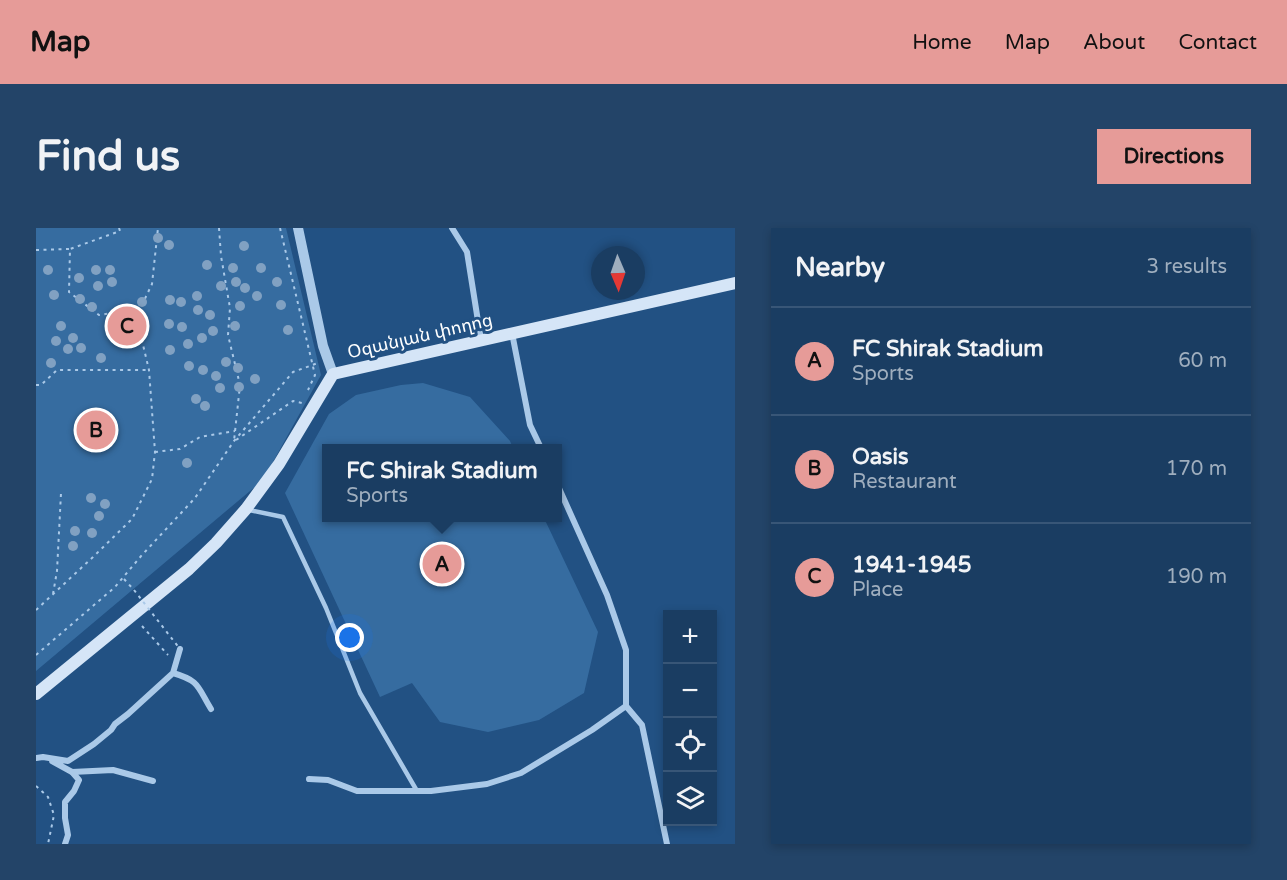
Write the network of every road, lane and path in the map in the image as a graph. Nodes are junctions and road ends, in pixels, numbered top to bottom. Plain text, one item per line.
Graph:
1 (119, 228) edge
2 (158, 228) edge
3 (219, 228) edge
4 (280, 228) edge
5 (298, 228) edge
6 (452, 228) edge
7 (70, 249) junction
8 (36, 250) edge
9 (735, 283) edge
10 (140, 309) junction
11 (512, 333) junction
12 (481, 340) junction
13 (327, 359) junction
14 (312, 365) junction
15 (149, 370) junction
16 (333, 374) junction
17 (36, 385) edge
18 (306, 394) dead end
19 (292, 401) dead end
20 (235, 431) junction
21 (234, 441) junction
22 (539, 444) edge
23 (155, 452) junction
24 (61, 494) dead end
25 (562, 495) edge
26 (246, 509) junction
27 (123, 578) junction
28 (53, 594) junction
29 (36, 610) edge
30 (142, 626) dead end
31 (180, 649) joint
32 (36, 656) edge
33 (176, 664) junction
34 (173, 673) junction
35 (36, 694) edge
36 (626, 706) junction
37 (211, 708) dead end
38 (40, 758) edge
39 (72, 771) junction
40 (309, 779) dead end
41 (153, 781) dead end
42 (36, 786) edge
43 (417, 791) junction
44 (48, 844) edge
45 (65, 844) edge
46 (667, 844) edge

1 - 7 path
2 - 10 path
3 - 20 path
4 - 14 path
5 - 13 street
6 - 12 street
7 - 8 path
7 - 10 path
9 - 11 main road, Օզանյան փողոց
10 - 15 path
11 - 12 main road, Օզանյան փողոց
11 - 22 street
12 - 16 main road, Օզանյան փողոց
13 - 14 path
13 - 16 street
14 - 18 path
14 - 21 path
15 - 17 path
15 - 23 path
16 - 26 main road, Օզանյան փողոց
19 - 21 path
20 - 21 path
20 - 23 path
21 - 27 path
23 - 28 path
24 - 28 path
25 - 36 street
26 - 35 main road, Օզանյան փողոց
26 - 43 lane
27 - 31 path, bridge
27 - 32 path
28 - 29 path
30 - 33 path
31 - 33 street
33 - 34 street
34 - 37 street
34 - 38 street
36 - 43 street
36 - 46 street
38 - 39 street
39 - 41 street
39 - 45 street
40 - 43 street
42 - 44 path

